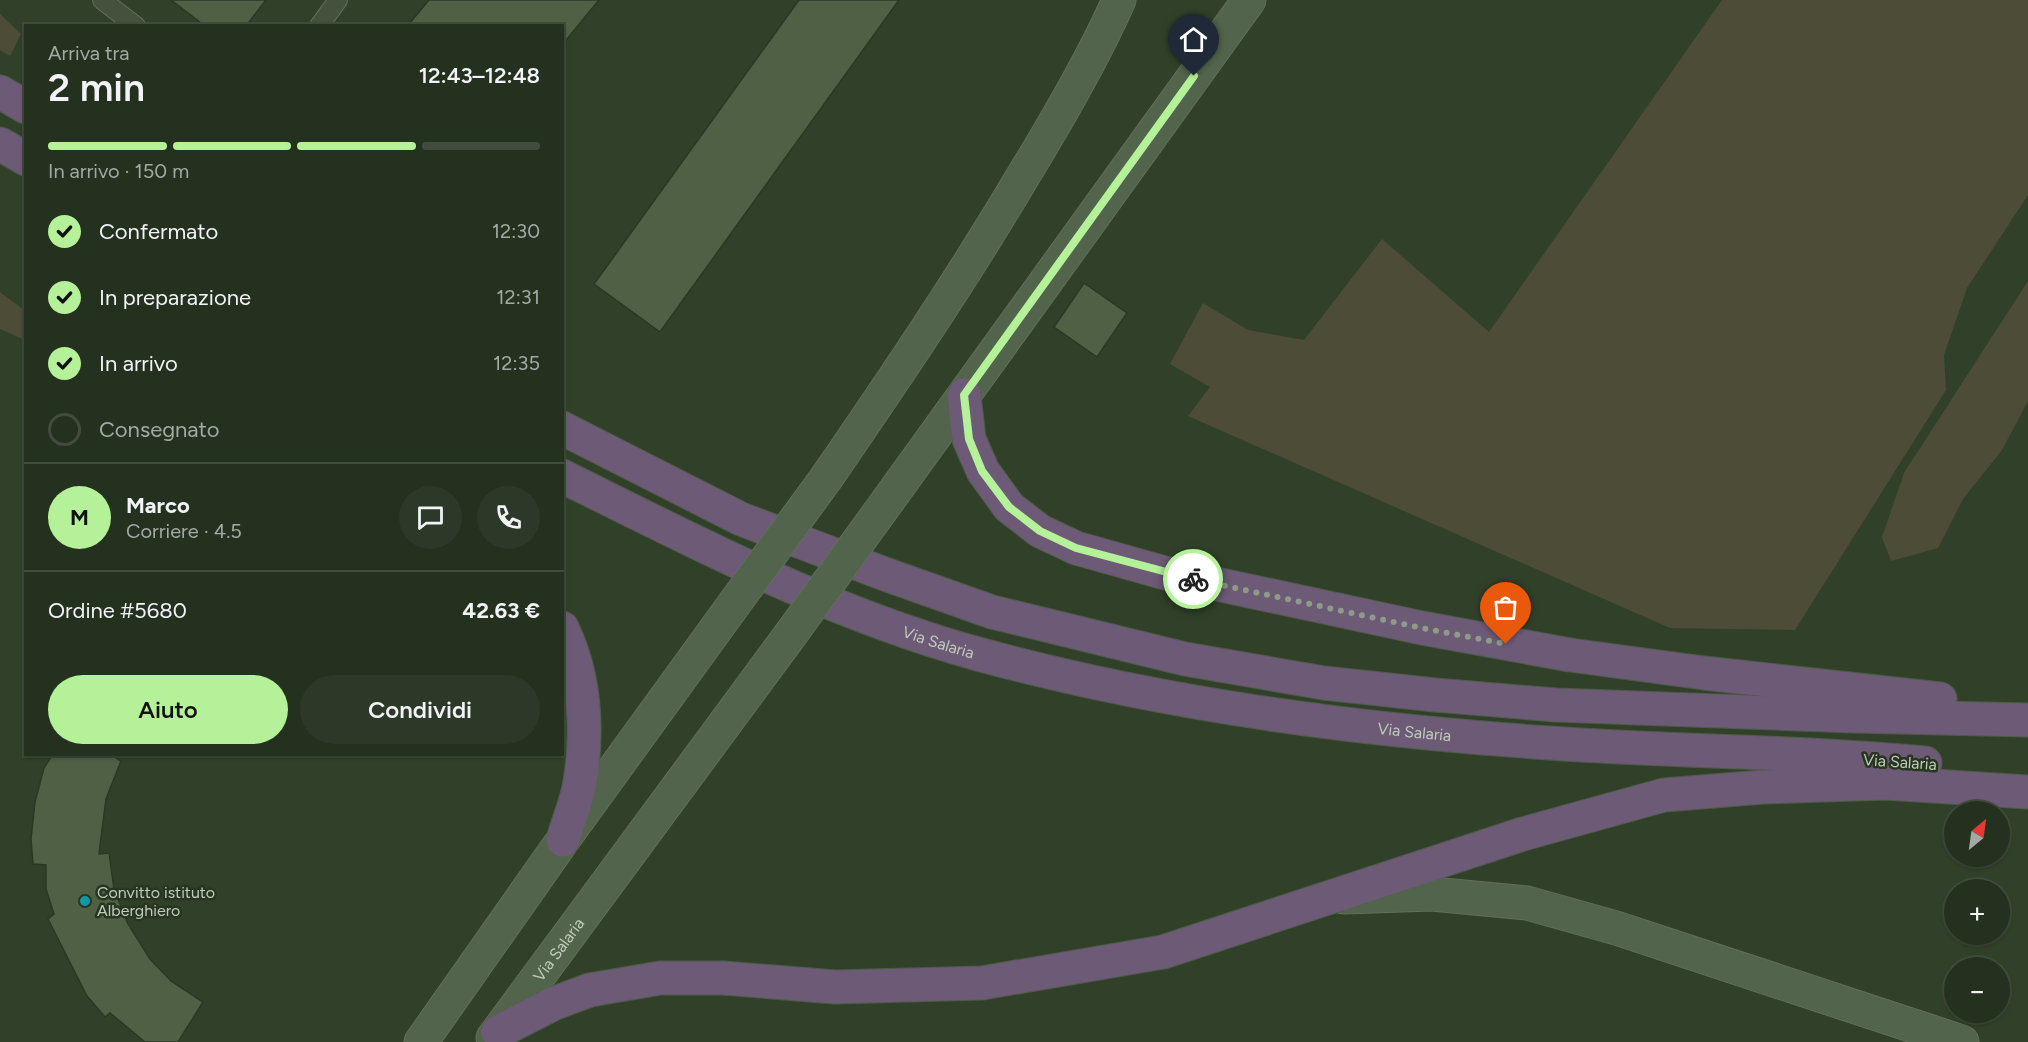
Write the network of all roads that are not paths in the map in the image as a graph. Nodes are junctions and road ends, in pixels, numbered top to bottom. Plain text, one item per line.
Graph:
1 (102, 0) edge
2 (338, 0) edge
3 (1119, 0) edge
4 (1249, 0) edge
5 (133, 24) edge
6 (320, 24) edge
7 (0, 92) edge
8 (24, 106) edge
9 (0, 144) edge
10 (24, 158) edge
11 (964, 395) junction
12 (564, 429) edge
13 (564, 477) edge
14 (564, 632) edge
15 (2028, 708) edge
16 (2028, 720) edge
17 (2028, 772) edge
18 (2028, 792) edge
19 (563, 840) junction
20 (1324, 898) junction
21 (494, 1037) edge
22 (422, 1042) edge
23 (1962, 1042) edge

1 - 5 lane
2 - 6 lane
3 - 19 main road, bridge
4 - 11 main road, Via Salaria
7 - 8 highway
9 - 10 highway
11 - 15 highway
11 - 21 main road, Via Salaria, bridge
12 - 16 highway
13 - 17 highway, Via Salaria
14 - 19 highway
18 - 20 highway
19 - 22 main road
20 - 21 highway
20 - 23 main road

